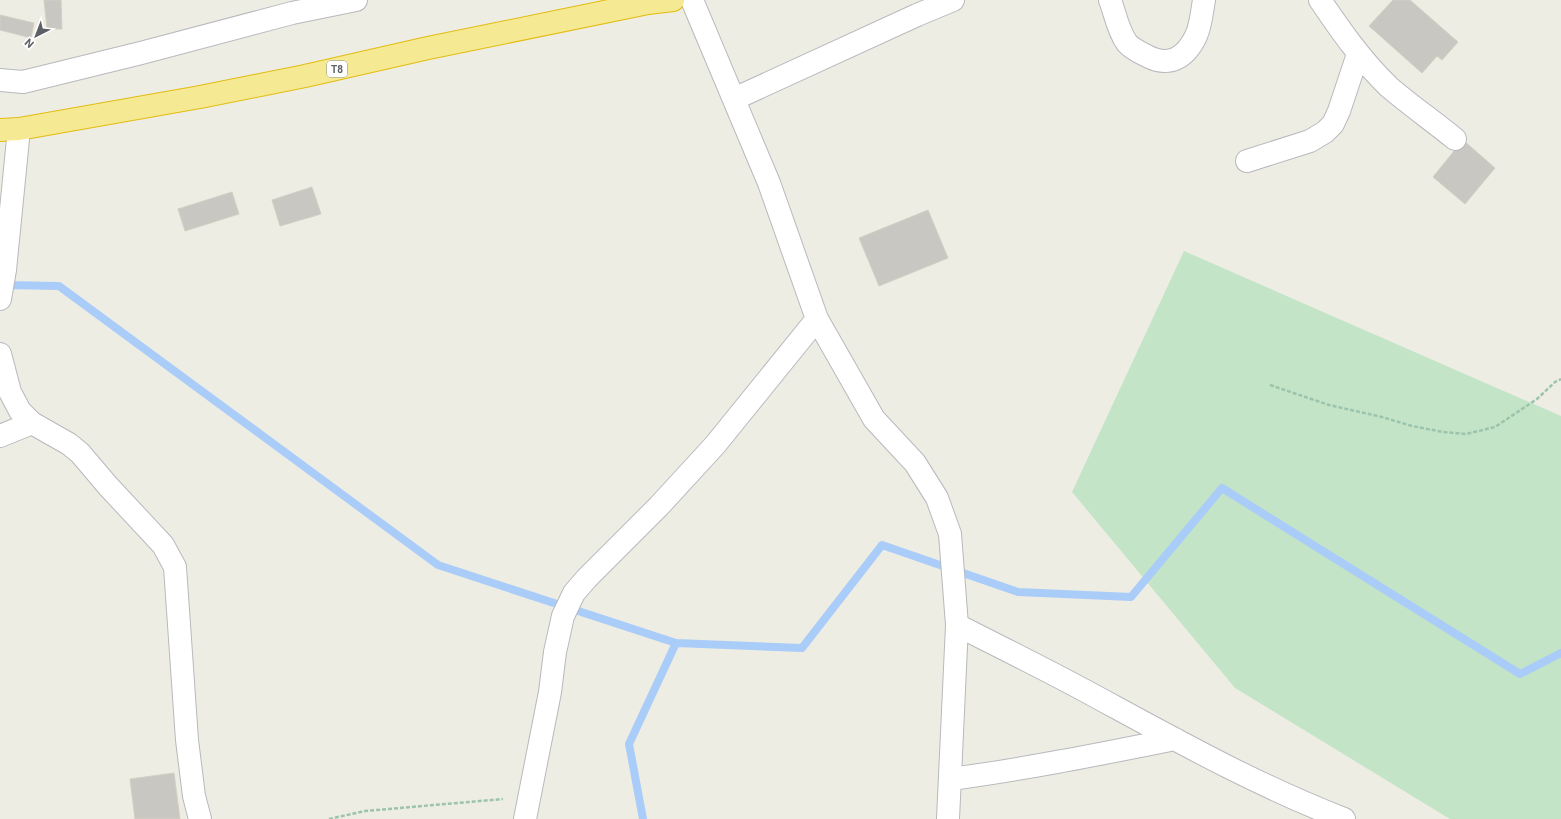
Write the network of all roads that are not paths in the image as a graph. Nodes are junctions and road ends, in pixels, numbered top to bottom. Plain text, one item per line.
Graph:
1 (356, 0) edge
2 (673, 0) edge
3 (692, 0) edge
4 (953, 0) edge
5 (1110, 0) edge
6 (1204, 0) edge
7 (1320, 0) edge
8 (647, 2) edge
9 (1358, 54) junction
10 (0, 80) edge
11 (734, 98) junction
12 (10, 130) edge
13 (1455, 139) dead end
14 (1247, 161) dead end
15 (0, 299) edge
16 (817, 319) junction
17 (0, 354) edge
18 (32, 423) junction
19 (0, 436) edge
20 (957, 625) junction
21 (1175, 739) junction
22 (951, 779) junction
23 (200, 819) edge
24 (526, 819) edge
25 (948, 819) edge
26 (1344, 819) edge

1 - 10 street
2 - 8 highway, T8
3 - 11 street
4 - 11 street
5 - 6 street
7 - 9 street
8 - 12 highway, T8
9 - 13 street
9 - 14 street
11 - 16 street
12 - 15 street
16 - 20 street
16 - 24 street
17 - 18 street
18 - 19 street
18 - 23 street
20 - 21 street
20 - 22 street
21 - 22 street
21 - 26 street
22 - 25 street

